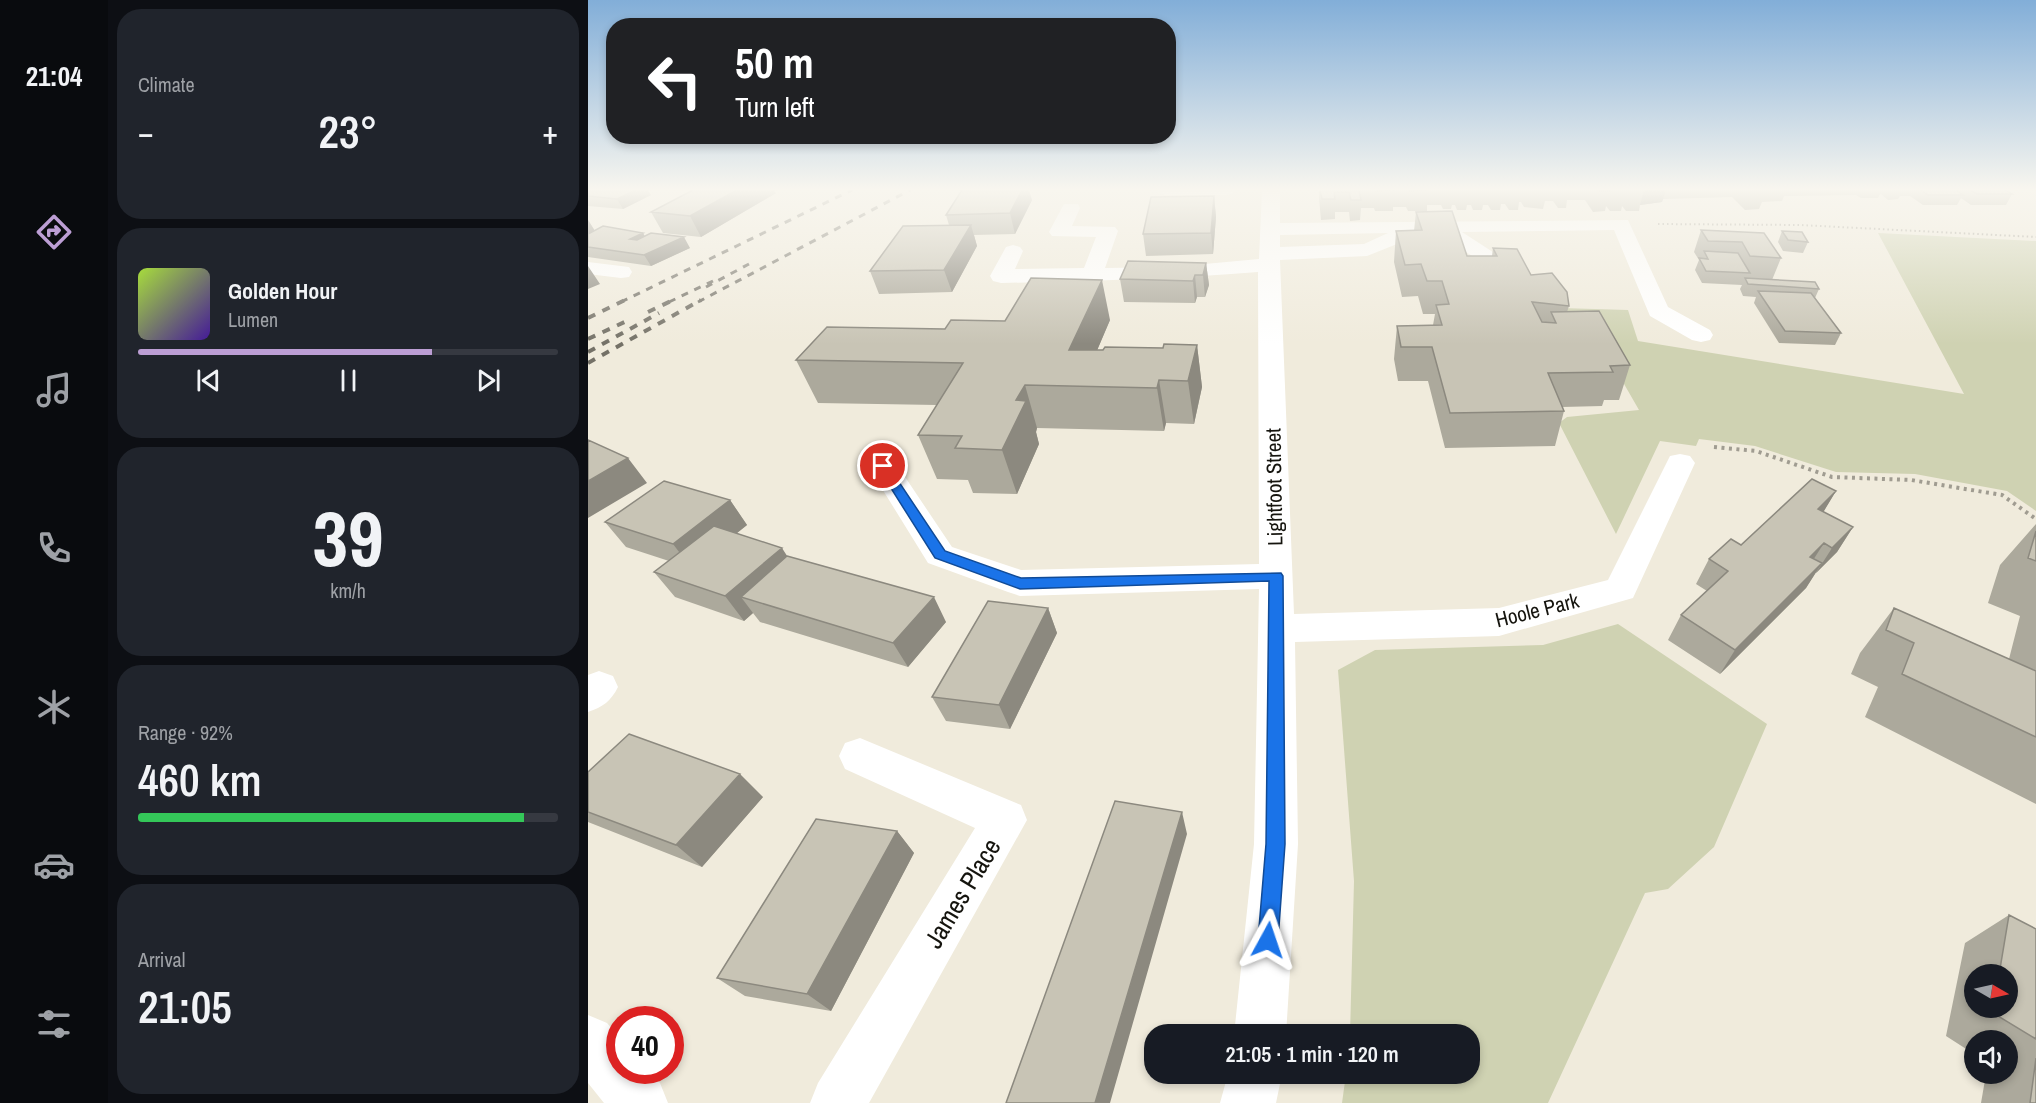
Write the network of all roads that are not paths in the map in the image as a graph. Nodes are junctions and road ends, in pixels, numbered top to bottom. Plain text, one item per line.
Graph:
1 (1104, 241) edge
2 (1269, 241) edge
3 (1375, 241) edge
4 (1386, 241) edge
5 (1463, 241) edge
6 (1628, 241) edge
7 (1269, 249) junction
8 (1012, 251) dead end
9 (1492, 260) edge
10 (588, 268) edge
11 (621, 272) dead end
12 (1092, 275) junction
13 (1680, 323) junction
14 (1701, 335) dead end
15 (1653, 338) dead end
16 (1680, 463) road end
17 (883, 466) dead end
18 (1276, 576) junction
19 (1277, 629) junction
20 (860, 756) dead end
21 (1261, 1024) edge
22 (588, 1042) edge
23 (1253, 1084) edge
24 (640, 1103) edge
25 (838, 1103) edge
26 (1248, 1103) edge

1 - 12 street
2 - 7 street, Lightfoot Street
3 - 7 street
4 - 7 street
5 - 9 street
6 - 13 street
7 - 12 street
7 - 18 street, Lightfoot Street
8 - 12 street
10 - 11 street
13 - 14 street
13 - 15 street
16 - 19 street, Hoole Park
17 - 18 street
18 - 19 street, Lightfoot Street
19 - 21 street, Lightfoot Street
20 - 25 street, James Place
22 - 24 street
23 - 26 street

